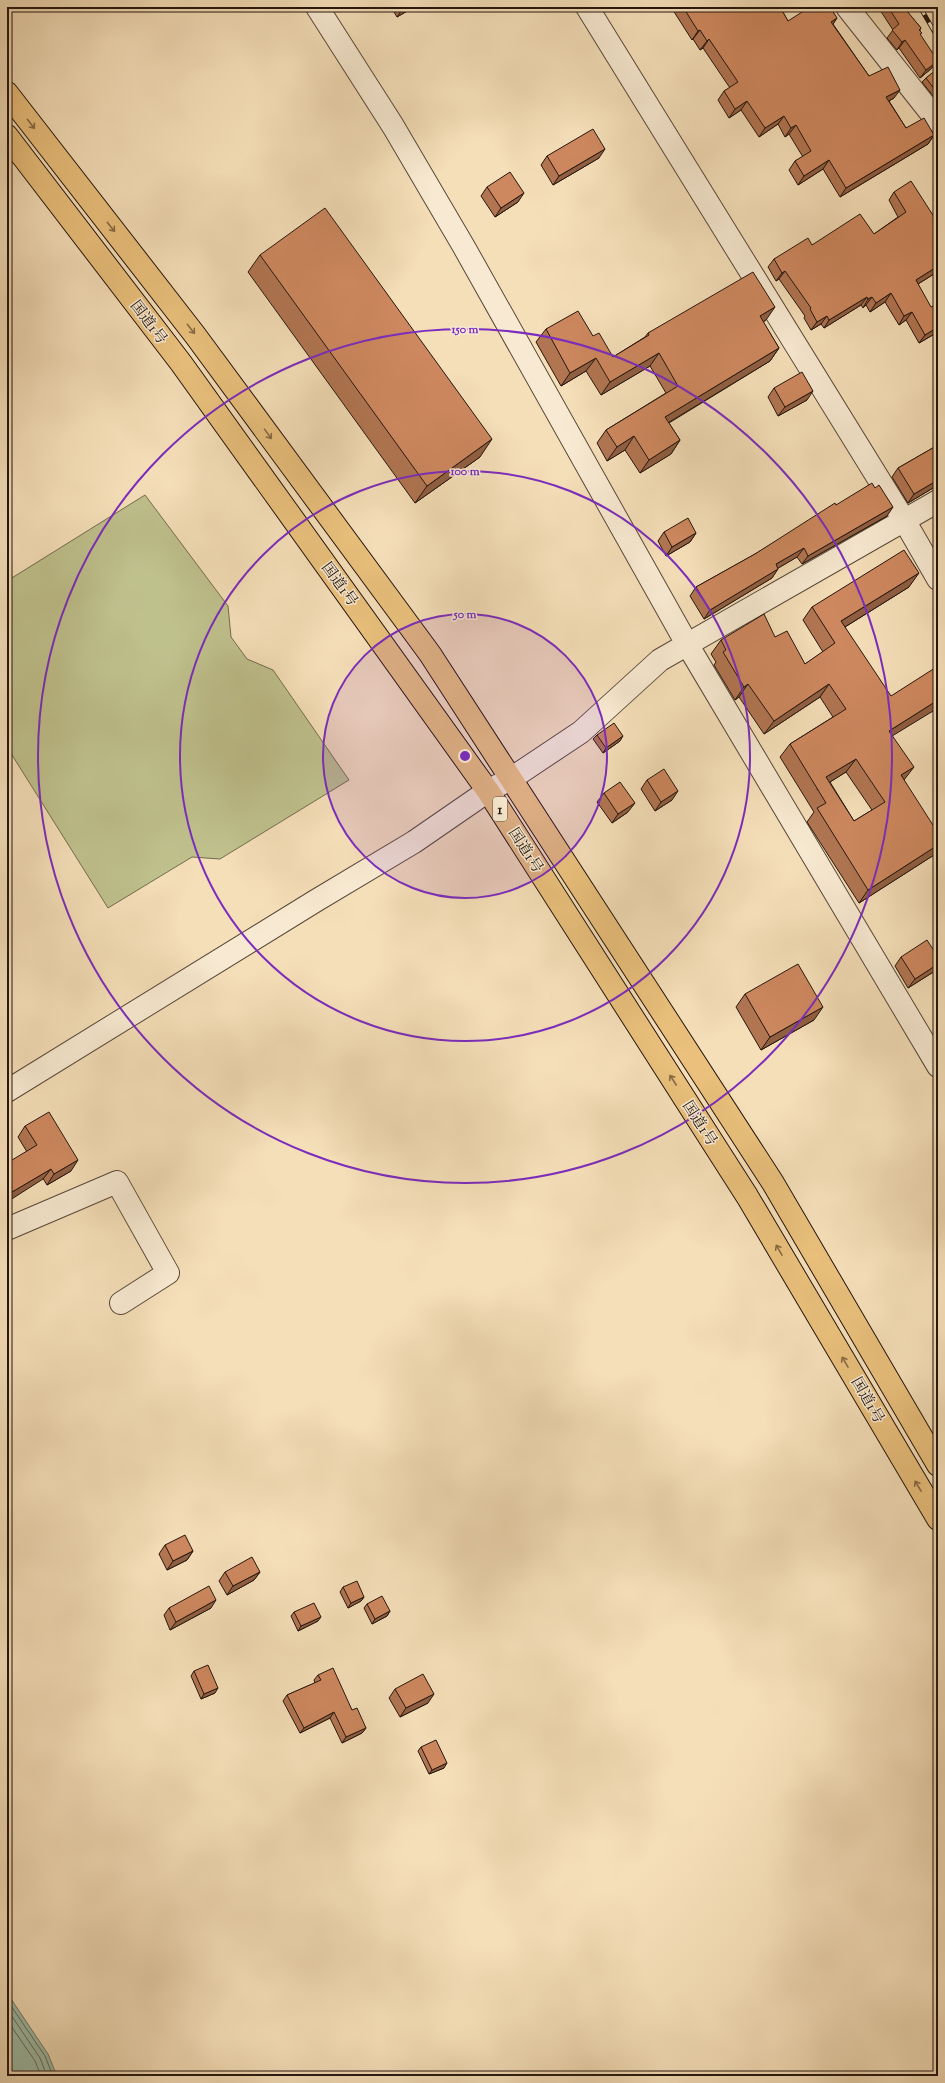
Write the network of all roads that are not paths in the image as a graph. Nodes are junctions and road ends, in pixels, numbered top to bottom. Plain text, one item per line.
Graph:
1 (317, 7) edge
2 (587, 7) edge
3 (847, 7) edge
4 (7, 93) edge
5 (938, 122) edge
6 (7, 136) edge
7 (938, 501) edge
8 (904, 520) junction
9 (938, 579) edge
10 (687, 644) junction
11 (512, 778) junction
12 (488, 791) junction
13 (938, 1066) edge
14 (7, 1091) edge
15 (7, 1229) edge
16 (121, 1303) dead end
17 (938, 1465) edge
18 (938, 1519) edge

1 - 10 street
2 - 8 street
3 - 5 street
4 -> 11 highway, 国道1号 / 1
6 - 12 highway, 国道1号 / 1
7 - 8 street
8 - 9 street
8 - 10 street
10 - 11 street
10 - 13 street
11 - 12 street
11 - 17 highway, 国道1号 / 1
12 - 14 street
18 -> 12 highway, 国道1号 / 1
15 - 16 street

